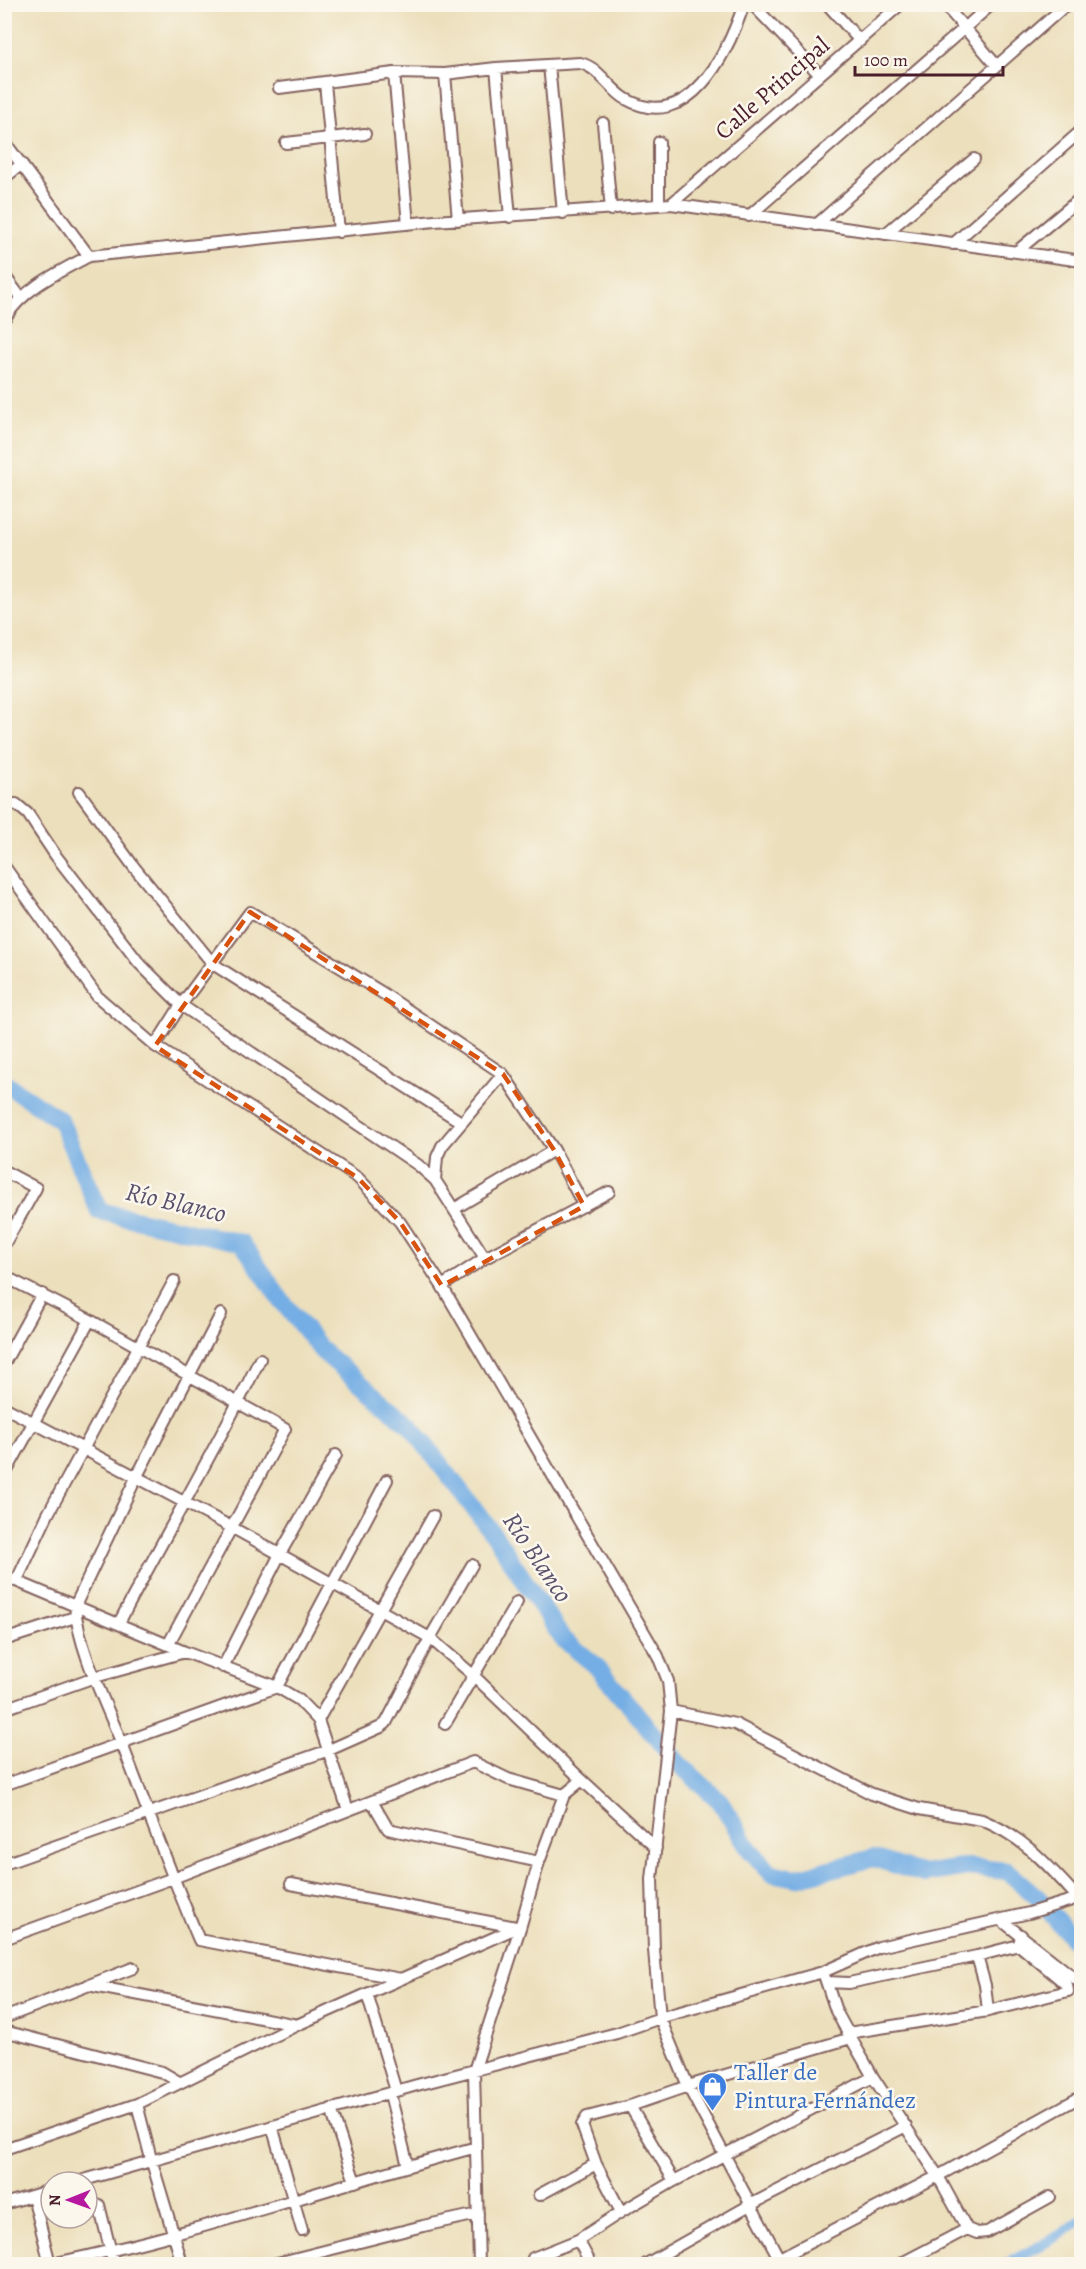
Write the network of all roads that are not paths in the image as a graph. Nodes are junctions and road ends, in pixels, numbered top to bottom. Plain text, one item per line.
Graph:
1 (744, 4) edge
2 (752, 4) edge
3 (827, 4) edge
4 (901, 4) edge
5 (944, 4) edge
6 (992, 4) edge
7 (1067, 4) edge
8 (965, 28) junction
9 (860, 41) junction
10 (549, 65) junction
11 (997, 66) junction
12 (496, 68) junction
13 (394, 73) junction
14 (445, 74) junction
15 (819, 74) junction
16 (325, 83) junction
17 (279, 88) dead end
18 (603, 123) dead end
19 (1082, 130) edge
20 (365, 134) dead end
21 (330, 139) junction
22 (4, 141) edge
23 (658, 142) dead end
24 (286, 143) dead end
25 (974, 159) dead end
26 (22, 164) junction
27 (4, 178) edge
28 (1082, 197) edge
29 (671, 204) junction
30 (659, 205) junction
31 (611, 210) junction
32 (563, 213) junction
33 (510, 216) junction
34 (749, 216) junction
35 (458, 220) junction
36 (408, 224) junction
37 (816, 225) junction
38 (339, 232) junction
39 (885, 234) junction
40 (953, 243) junction
41 (1016, 252) junction
42 (89, 256) junction
43 (1082, 261) edge
44 (4, 275) edge
45 (21, 298) junction
46 (4, 319) edge
47 (80, 792) dead end
48 (4, 806) edge
49 (4, 866) edge
50 (213, 964) junction
51 (181, 1005) junction
52 (155, 1046) junction
53 (503, 1074) junction
54 (461, 1122) junction
55 (554, 1150) junction
56 (4, 1171) edge
57 (435, 1180) junction
58 (609, 1192) dead end
59 (584, 1206) junction
60 (454, 1209) junction
61 (4, 1245) edge
62 (485, 1258) junction
63 (4, 1276) edge
64 (174, 1281) dead end
65 (442, 1286) junction
66 (42, 1294) junction
67 (221, 1314) dead end
68 (90, 1320) junction
69 (139, 1348) junction
70 (260, 1359) dead end
71 (4, 1363) edge
72 (189, 1377) junction
73 (238, 1404) junction
74 (4, 1407) edge
75 (35, 1424) junction
76 (83, 1449) junction
77 (336, 1455) dead end
78 (4, 1476) edge
79 (136, 1478) junction
80 (387, 1480) dead end
81 (182, 1503) junction
82 (433, 1516) dead end
83 (231, 1527) junction
84 (280, 1554) junction
85 (472, 1565) dead end
86 (4, 1576) edge
87 (17, 1580) junction
88 (331, 1583) junction
89 (517, 1602) dead end
90 (75, 1606) junction
91 (380, 1610) junction
92 (75, 1617) junction
93 (119, 1623) junction
94 (429, 1638) junction
95 (4, 1640) edge
96 (169, 1643) junction
97 (185, 1652) junction
98 (223, 1666) junction
99 (473, 1675) junction
100 (94, 1677) junction
101 (277, 1687) junction
102 (4, 1709) edge
103 (671, 1711) junction
104 (318, 1720) junction
105 (445, 1724) dead end
106 (122, 1744) junction
107 (328, 1750) junction
108 (582, 1780) junction
109 (4, 1785) edge
110 (564, 1795) junction
111 (373, 1803) junction
112 (348, 1810) junction
113 (148, 1814) junction
114 (656, 1848) junction
115 (539, 1862) junction
116 (4, 1864) edge
117 (172, 1878) junction
118 (291, 1884) dead end
119 (1076, 1899) edge
120 (1001, 1920) junction
121 (518, 1928) junction
122 (4, 1939) edge
123 (1020, 1940) junction
124 (977, 1956) junction
125 (134, 1968) dead end
126 (825, 1977) junction
127 (401, 1979) junction
128 (1082, 1984) edge
129 (88, 1985) junction
130 (367, 1994) junction
131 (988, 2011) junction
132 (4, 2018) edge
133 (660, 2018) junction
134 (297, 2025) junction
135 (4, 2031) edge
136 (850, 2035) junction
137 (474, 2071) junction
138 (873, 2077) junction
139 (179, 2082) junction
140 (688, 2086) junction
141 (393, 2093) junction
142 (1082, 2096) edge
143 (137, 2103) junction
144 (630, 2106) junction
145 (331, 2109) junction
146 (272, 2126) junction
147 (906, 2126) junction
148 (477, 2147) junction
149 (4, 2149) edge
150 (723, 2154) junction
151 (151, 2159) junction
152 (596, 2164) junction
153 (408, 2166) junction
154 (99, 2175) edge
155 (938, 2176) junction
156 (674, 2181) junction
157 (354, 2182) junction
158 (39, 2194) edge
159 (539, 2195) dead end
160 (33, 2196) junction
161 (1050, 2197) dead end
162 (293, 2202) junction
163 (4, 2204) edge
164 (99, 2205) dead end
165 (750, 2205) junction
166 (621, 2212) junction
167 (478, 2214) junction
168 (967, 2229) junction
169 (302, 2230) dead end
170 (173, 2236) junction
171 (578, 2240) junction
172 (111, 2252) junction
173 (533, 2258) dead end
174 (780, 2262) edge
175 (182, 2263) dead end
176 (51, 2265) edge
177 (114, 2265) edge
178 (273, 2265) edge
179 (479, 2265) edge
180 (591, 2265) edge
181 (646, 2265) edge
182 (768, 2265) edge
183 (900, 2265) edge

1 - 10 street
2 - 15 street
3 - 9 street
4 - 9 street, Calle Principal
5 - 8 street
6 - 8 street
7 - 11 street
8 - 11 street
8 - 34 street
9 - 15 street, Calle Principal
10 - 12 street
10 - 32 street
11 - 37 street
12 - 14 street
12 - 33 street
13 - 14 street
13 - 16 street
13 - 36 street
14 - 35 street
15 - 29 street, Calle Principal
16 - 17 street
16 - 21 street
18 - 31 street
19 - 40 street
20 - 21 street
21 - 24 street
21 - 38 street
22 - 26 street
23 - 30 street
25 - 39 street
26 - 27 street
26 - 42 street
28 - 41 street
29 - 30 street
29 - 34 street
30 - 31 street
31 - 32 street
32 - 33 street
33 - 35 street
34 - 37 street
35 - 36 street
36 - 38 street
37 - 39 street
38 - 42 street
39 - 40 street
40 - 41 street
41 - 43 street
42 - 45 street
44 - 45 street
45 - 46 street
47 - 50 street
48 - 51 street
49 - 52 street
50 - 51 street
50 - 53 street
50 - 54 street
51 - 52 street
51 - 57 street
52 - 65 street
53 - 54 street
53 - 55 street
54 - 57 street
55 - 59 street
55 - 60 street
56 - 61 street
57 - 60 street
58 - 59 street
59 - 62 street
60 - 62 street
62 - 65 street
63 - 66 street
64 - 69 street
65 - 103 street
66 - 68 street
66 - 71 street
67 - 72 street
68 - 69 street
68 - 75 street
69 - 72 street
69 - 76 street
70 - 73 street
72 - 73 street
72 - 79 street
73 - 81 street
73 - 83 street
74 - 75 street
75 - 76 street
75 - 78 street
76 - 79 street
76 - 87 street
77 - 84 street
79 - 81 street
79 - 90 street
80 - 88 street
81 - 83 street
81 - 93 street
82 - 91 street
83 - 84 street
83 - 96 street
84 - 88 street
84 - 98 street
85 - 94 street
86 - 87 street
87 - 90 street
88 - 91 street
88 - 101 street
89 - 99 street
90 - 92 street
90 - 93 street
91 - 94 street
91 - 104 street
92 - 95 street
92 - 100 street
93 - 96 street
94 - 99 street
94 - 107 street
96 - 97 street
97 - 98 street
97 - 100 street
98 - 101 street
99 - 105 street
99 - 108 street
100 - 102 street
100 - 106 street
101 - 104 street
101 - 106 street
103 - 114 street
103 - 119 street
104 - 107 street
106 - 109 street
106 - 113 street
107 - 112 street
107 - 113 street
108 - 110 street
108 - 114 street
110 - 111 street
110 - 115 street
111 - 112 street
111 - 115 street
112 - 117 street
113 - 116 street
113 - 117 street
114 - 133 street
115 - 121 street
117 - 122 street
117 - 127 street
118 - 121 street
119 - 120 street
120 - 123 street
120 - 126 street
121 - 127 street
121 - 137 street
123 - 124 street
123 - 128 street
123 - 131 street
124 - 126 street
124 - 131 street
125 - 129 street
126 - 133 street
126 - 136 street
127 - 130 street
129 - 132 street
129 - 134 street
130 - 134 street
130 - 141 street
131 - 136 street
133 - 137 street
133 - 140 street
134 - 139 street
135 - 139 street
136 - 138 street
136 - 140 street
137 - 141 street
137 - 148 street
138 - 147 street
138 - 150 street
139 - 143 street
140 - 144 street
140 - 150 street
141 - 145 street
141 - 153 street
142 - 155 street
143 - 149 street
143 - 151 street
144 - 152 street
144 - 156 street
145 - 146 street
145 - 157 street
146 - 151 street
146 - 162 street
147 - 155 street
147 - 165 street
148 - 153 street
148 - 167 street
150 - 156 street
150 - 165 street
151 - 154 street
151 - 170 street
152 - 159 street
152 - 166 street
153 - 157 street
155 - 168 street
155 - 174 street
156 - 166 street
157 - 162 street
158 - 160 street
160 - 163 street
160 - 176 street
161 - 168 street
162 - 169 street
162 - 170 street
164 - 172 street
165 - 174 street
165 - 181 street
166 - 171 street
167 - 178 street
167 - 179 street
168 - 183 street
170 - 172 street
170 - 175 street
171 - 173 street
171 - 180 street
172 - 176 street
172 - 177 street
174 - 182 street

